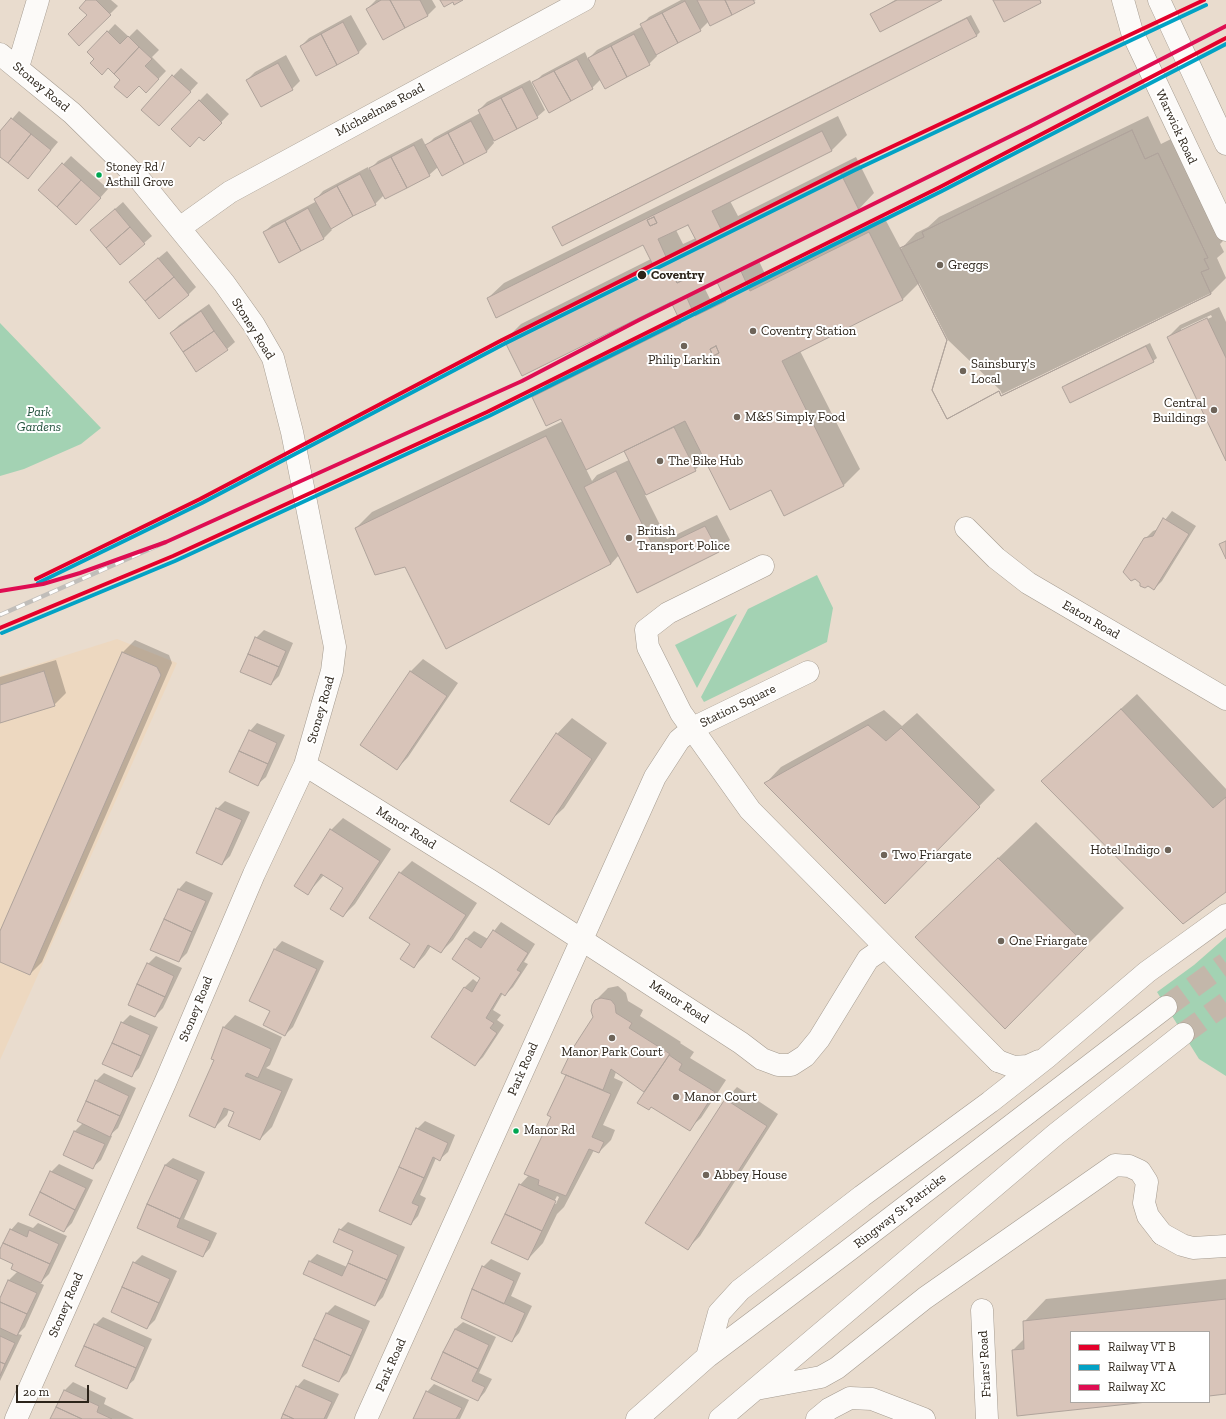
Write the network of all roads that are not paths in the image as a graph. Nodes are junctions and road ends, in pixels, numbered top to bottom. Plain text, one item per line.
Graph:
1 (38, 0) edge
2 (584, 0) edge
3 (1123, 0) edge
4 (1159, 0) edge
5 (0, 54) edge
6 (18, 66) junction
7 (1226, 144) edge
8 (181, 228) junction
9 (1226, 230) edge
10 (966, 528) dead end
11 (763, 566) dead end
12 (808, 672) dead end
13 (1226, 698) edge
14 (693, 728) junction
15 (305, 765) junction
16 (1226, 915) edge
17 (581, 939) junction
18 (887, 949) junction
19 (1166, 1007) tunnel mouth
20 (1183, 1034) tunnel mouth
21 (1046, 1058) junction
22 (998, 1061) junction
23 (990, 1102) junction
24 (1226, 1246) edge
25 (982, 1310) dead end
26 (706, 1357) junction
27 (754, 1390) junction
28 (16, 1419) edge
29 (366, 1419) edge
30 (637, 1419) edge
31 (720, 1419) edge
32 (817, 1419) edge
33 (924, 1419) edge
34 (987, 1419) edge

1 - 6 main road
2 - 8 main road, Michaelmas Road
3 - 9 main road, Warwick Road
4 - 7 main road
5 - 6 main road, Stoney Road
6 - 8 main road, Stoney Road
8 - 15 main road, Stoney Road
10 - 13 main road, Eaton Road
11 - 14 main road, Station Square
12 - 14 main road, Station Square
14 - 17 main road, Park Road
14 - 18 main road
15 - 17 main road, Manor Road
15 - 28 main road, Stoney Road
16 - 21 main road
17 - 18 main road, Manor Road
17 - 29 main road, Park Road
18 - 22 main road
19 - 26 main road, Ringway St Patricks
20 - 27 main road
21 - 22 main road
21 - 23 main road
22 - 23 main road
23 - 26 main road
24 - 27 main road
25 - 34 main road, Friars' Road
26 - 30 main road, Ringway St Patricks
27 - 31 main road
32 - 33 main road

